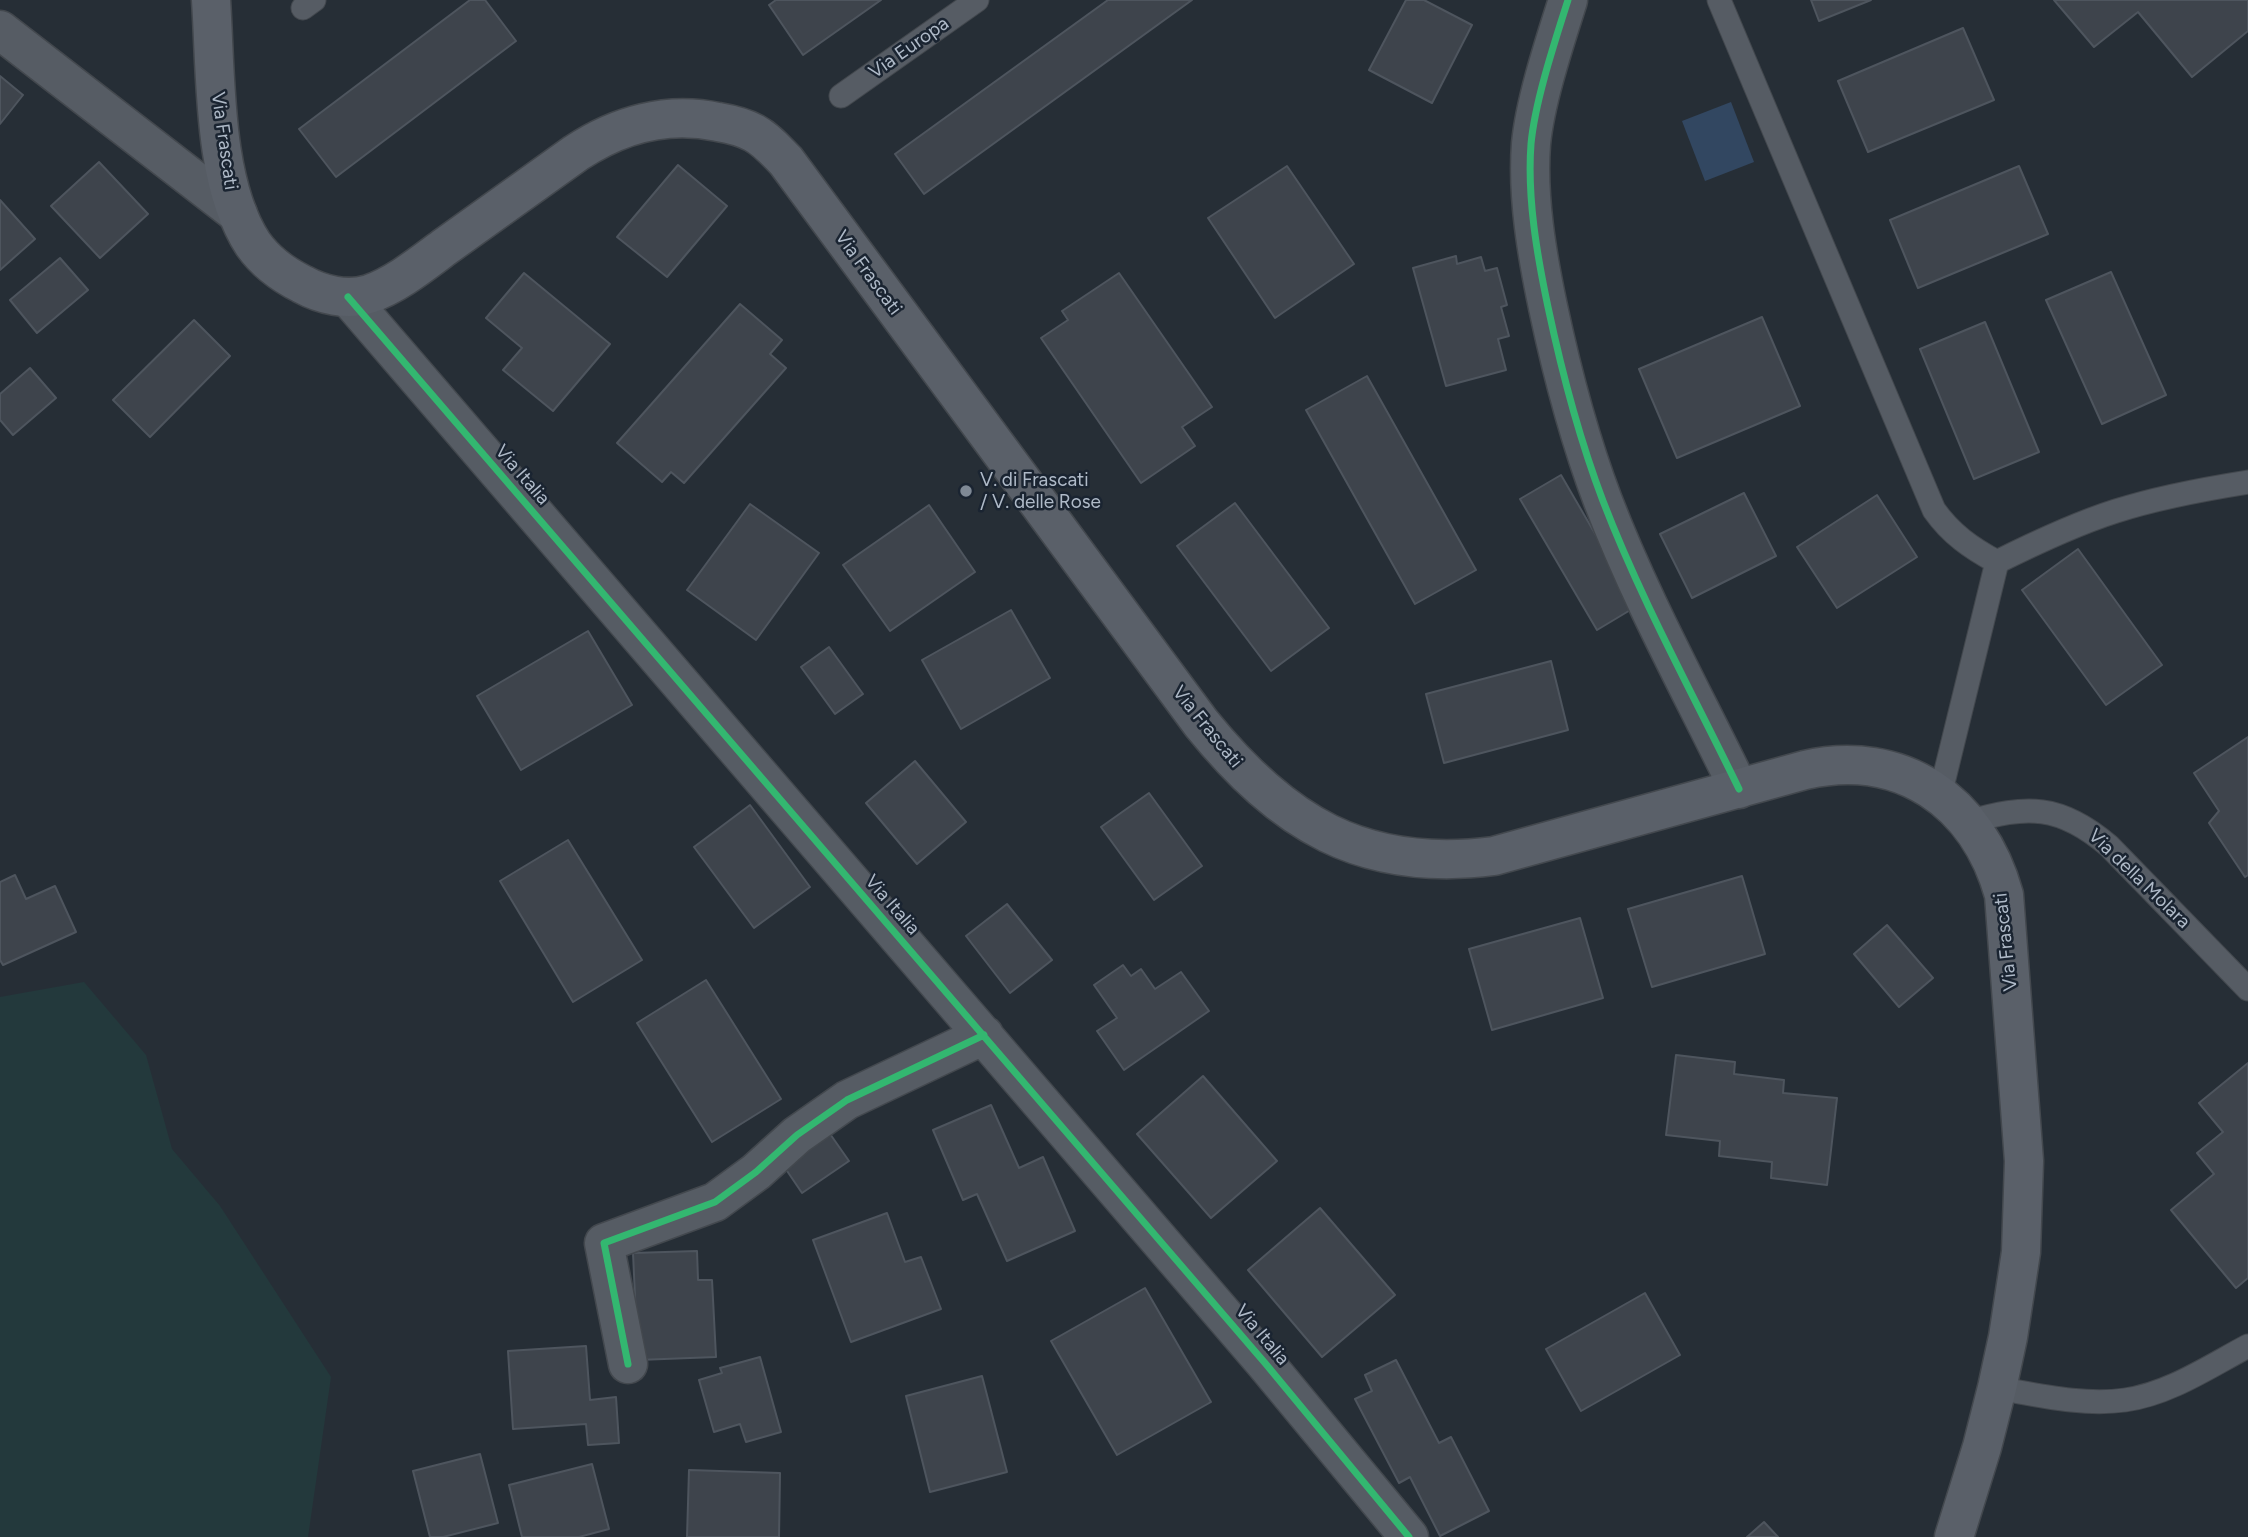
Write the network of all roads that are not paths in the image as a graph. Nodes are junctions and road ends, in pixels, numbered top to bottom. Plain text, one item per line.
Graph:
1 (211, 0) edge
2 (976, 0) edge
3 (1568, 0) edge
4 (1719, 0) edge
5 (0, 30) edge
6 (841, 96) dead end
7 (237, 214) junction
8 (348, 297) junction
9 (2248, 482) edge
10 (1997, 562) junction
11 (1739, 789) junction
12 (1940, 795) junction
13 (1968, 822) junction
14 (2248, 989) edge
15 (984, 1035) junction
16 (2248, 1346) edge
17 (628, 1364) dead end
18 (1997, 1388) junction
19 (1409, 1537) edge
20 (1954, 1537) edge

1 - 7 main road, Via Frascati
2 - 6 lane, Via Europa
3 - 11 street
4 - 10 lane
5 - 7 street
7 - 8 main road, Via Frascati
8 - 11 main road, Via Frascati
8 - 15 street, Via Italia
9 - 10 lane
10 - 12 lane
11 - 12 main road, Via Frascati
12 - 13 main road, Via Frascati
13 - 14 lane, Via della Molara
13 - 18 main road, Via Frascati
15 - 17 street
15 - 19 street, Via Italia
16 - 18 lane
18 - 20 main road, Via Frascati

